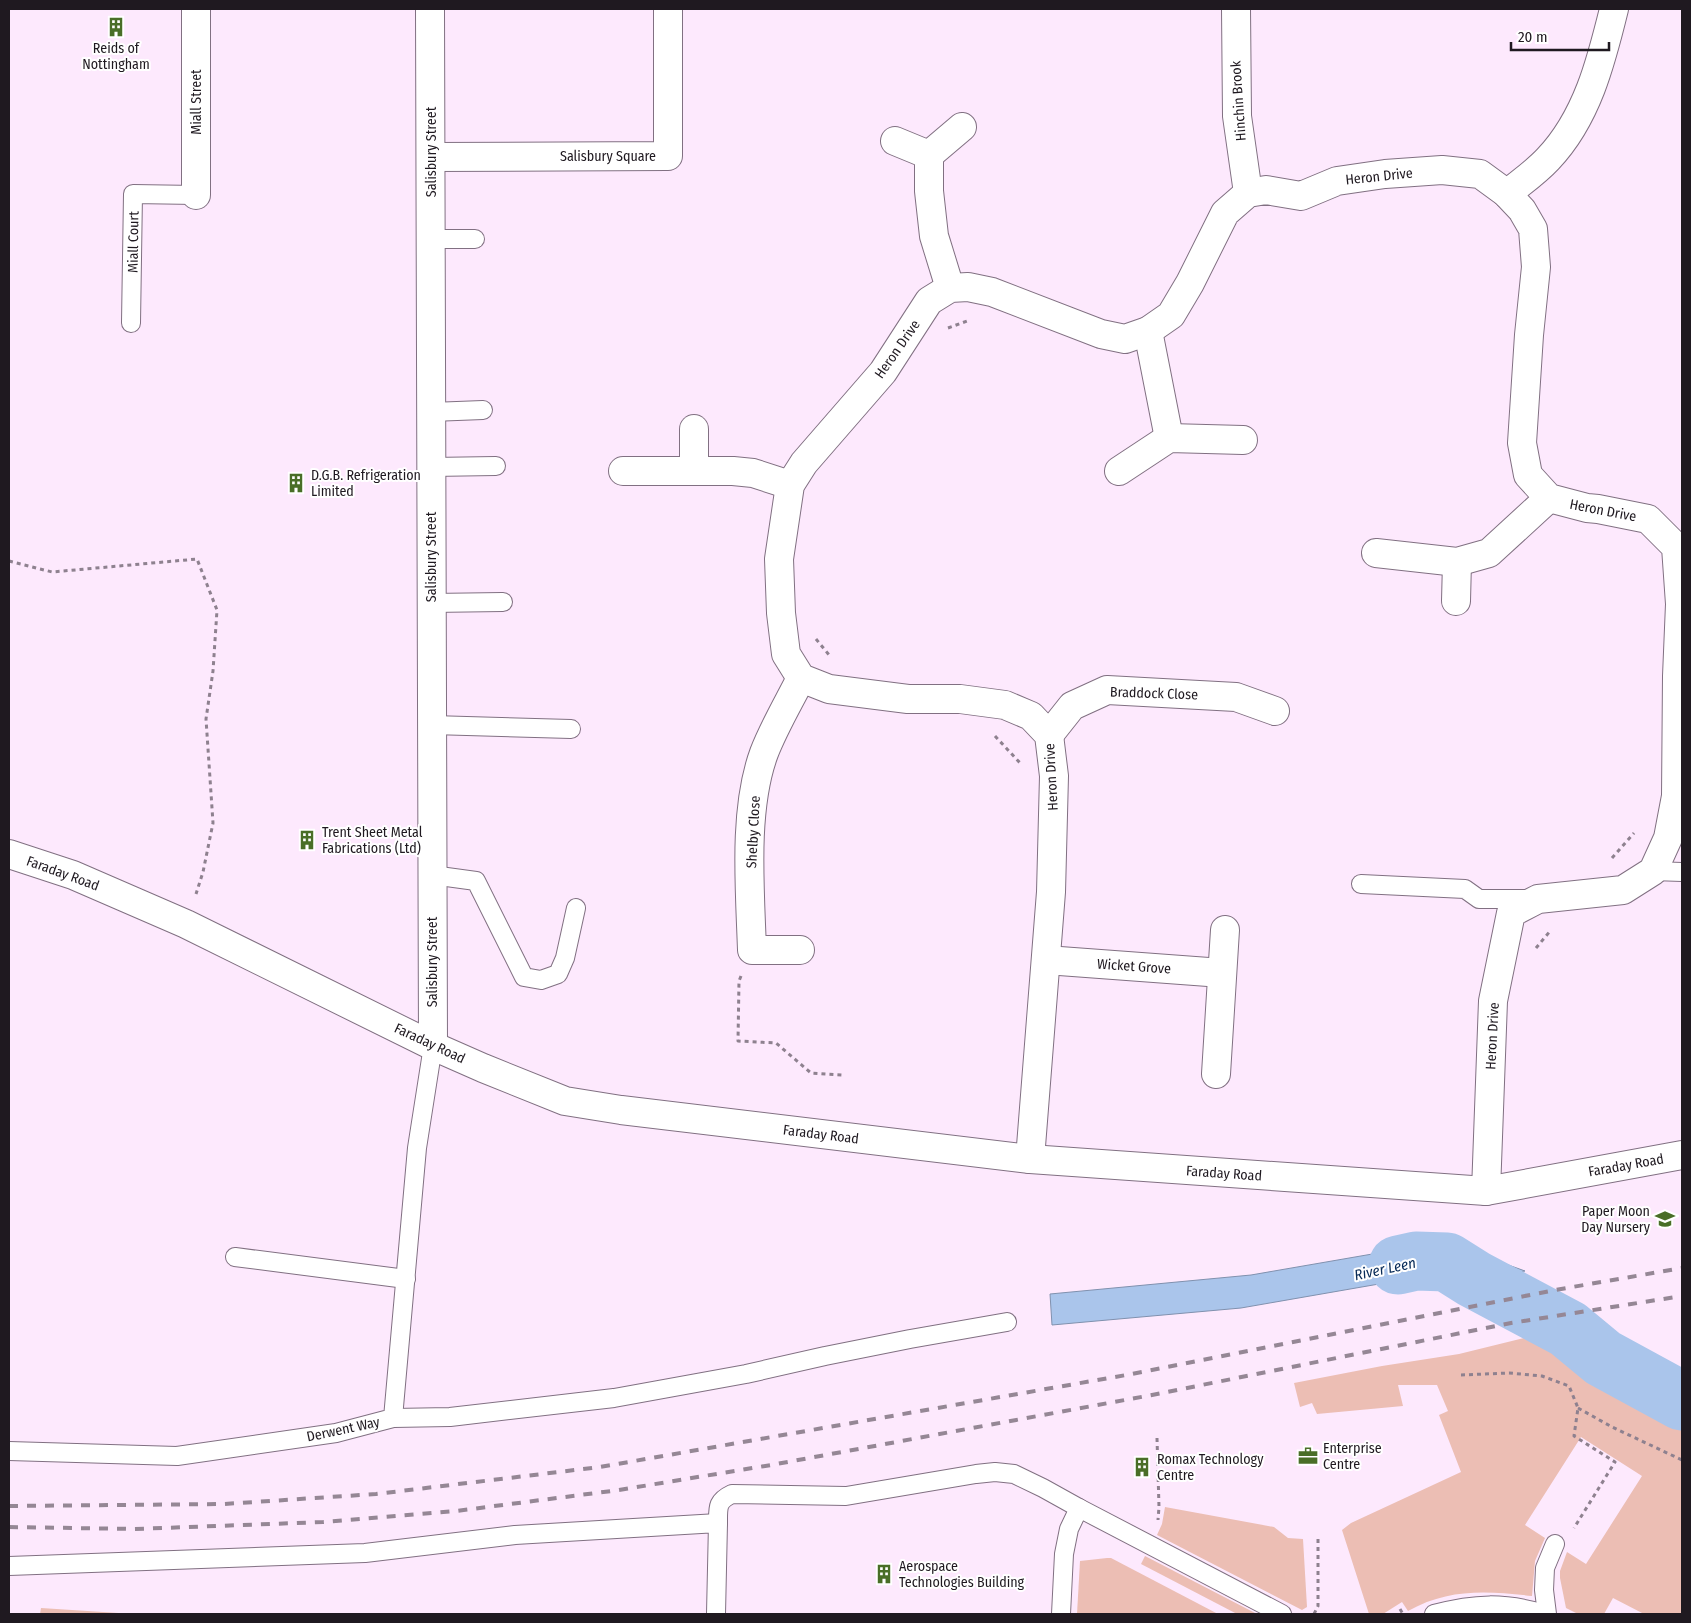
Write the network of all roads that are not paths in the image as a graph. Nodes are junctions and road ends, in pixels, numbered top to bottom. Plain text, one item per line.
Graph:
1 (196, 9) edge
2 (430, 9) edge
3 (668, 9) edge
4 (1236, 9) edge
5 (1614, 9) edge
6 (962, 127) dead end
7 (895, 141) dead end
8 (929, 155) junction
9 (431, 157) junction
10 (1248, 193) junction
11 (1507, 194) junction
12 (196, 195) joint
13 (431, 239) junction
14 (475, 239) dead end
15 (950, 288) junction
16 (131, 323) dead end
17 (1148, 331) junction
18 (483, 410) dead end
19 (431, 412) junction
20 (694, 429) dead end
21 (1169, 438) junction
22 (1243, 440) dead end
23 (496, 466) dead end
24 (431, 467) junction
25 (623, 471) dead end
26 (694, 471) junction
27 (1118, 471) dead end
28 (790, 485) junction
29 (1549, 498) junction
30 (1679, 545) edge
31 (1376, 553) dead end
32 (1457, 562) junction
33 (1456, 601) dead end
34 (503, 602) dead end
35 (431, 603) junction
36 (801, 678) junction
37 (1275, 711) dead end
38 (432, 725) junction
39 (571, 729) dead end
40 (1049, 735) junction
41 (9, 854) edge
42 (1653, 871) junction
43 (1682, 872) edge
44 (432, 875) junction
45 (1361, 884) dead end
46 (1538, 899) junction
47 (576, 908) dead end
48 (1225, 930) dead end
49 (800, 950) dead end
50 (1046, 960) junction
51 (1222, 973) junction
52 (433, 1046) junction
53 (1216, 1074) dead end
54 (1682, 1155) edge
55 (1030, 1159) junction
56 (1486, 1191) junction
57 (235, 1257) dead end
58 (406, 1279) junction
59 (1006, 1322) dead end
60 (393, 1418) junction
61 (9, 1451) edge
62 (1079, 1508) junction
63 (718, 1523) junction
64 (1555, 1544) dead end
65 (9, 1566) edge
66 (716, 1614) edge
67 (1061, 1614) edge
68 (1282, 1614) edge
69 (1434, 1614) edge
70 (1546, 1614) edge

1 - 12 street, Miall Street
2 - 9 street, Salisbury Street
3 - 9 street, Salisbury Square
4 - 10 street, Hinchin Brook
5 - 11 street
6 - 8 street
7 - 8 street
8 - 15 street
9 - 13 street, Salisbury Street
10 - 11 street, Heron Drive
10 - 17 street
11 - 29 street, Heron Drive
12 - 16 lane, Miall Court
13 - 14 lane
13 - 19 street, Salisbury Street
15 - 17 street
15 - 28 street, Heron Drive
17 - 21 street
18 - 19 lane
19 - 24 street, Salisbury Street
20 - 26 street
21 - 22 street
21 - 27 street
23 - 24 lane
24 - 35 street, Salisbury Street
25 - 26 street
26 - 28 street
28 - 36 street, Heron Drive
29 - 30 street, Heron Drive
29 - 32 street
30 - 42 street, Heron Drive
31 - 32 street
32 - 33 street
34 - 35 lane
35 - 38 street, Salisbury Street
36 - 40 street, Heron Drive
36 - 49 street, Shelby Close
37 - 40 street, Braddock Close
38 - 39 lane
38 - 44 street, Salisbury Street
40 - 50 street, Heron Drive
41 - 52 street, Faraday Road
42 - 43 lane
42 - 46 street, Heron Drive
44 - 47 lane
44 - 52 street, Salisbury Street
45 - 46 lane, Heron Drive
46 - 56 street, Heron Drive
48 - 51 street
50 - 51 street, Wicket Grove
50 - 55 street, Heron Drive
51 - 53 street
52 - 55 street, Faraday Road
52 - 58 lane, Derwent Way
54 - 56 street, Faraday Road
55 - 56 street, Faraday Road
57 - 58 lane
58 - 60 lane, Derwent Way
59 - 60 lane
60 - 61 lane, Derwent Way
62 - 63 lane
62 - 67 lane
62 - 68 lane
63 - 65 lane
63 - 66 lane
64 - 70 lane
69 - 70 lane

